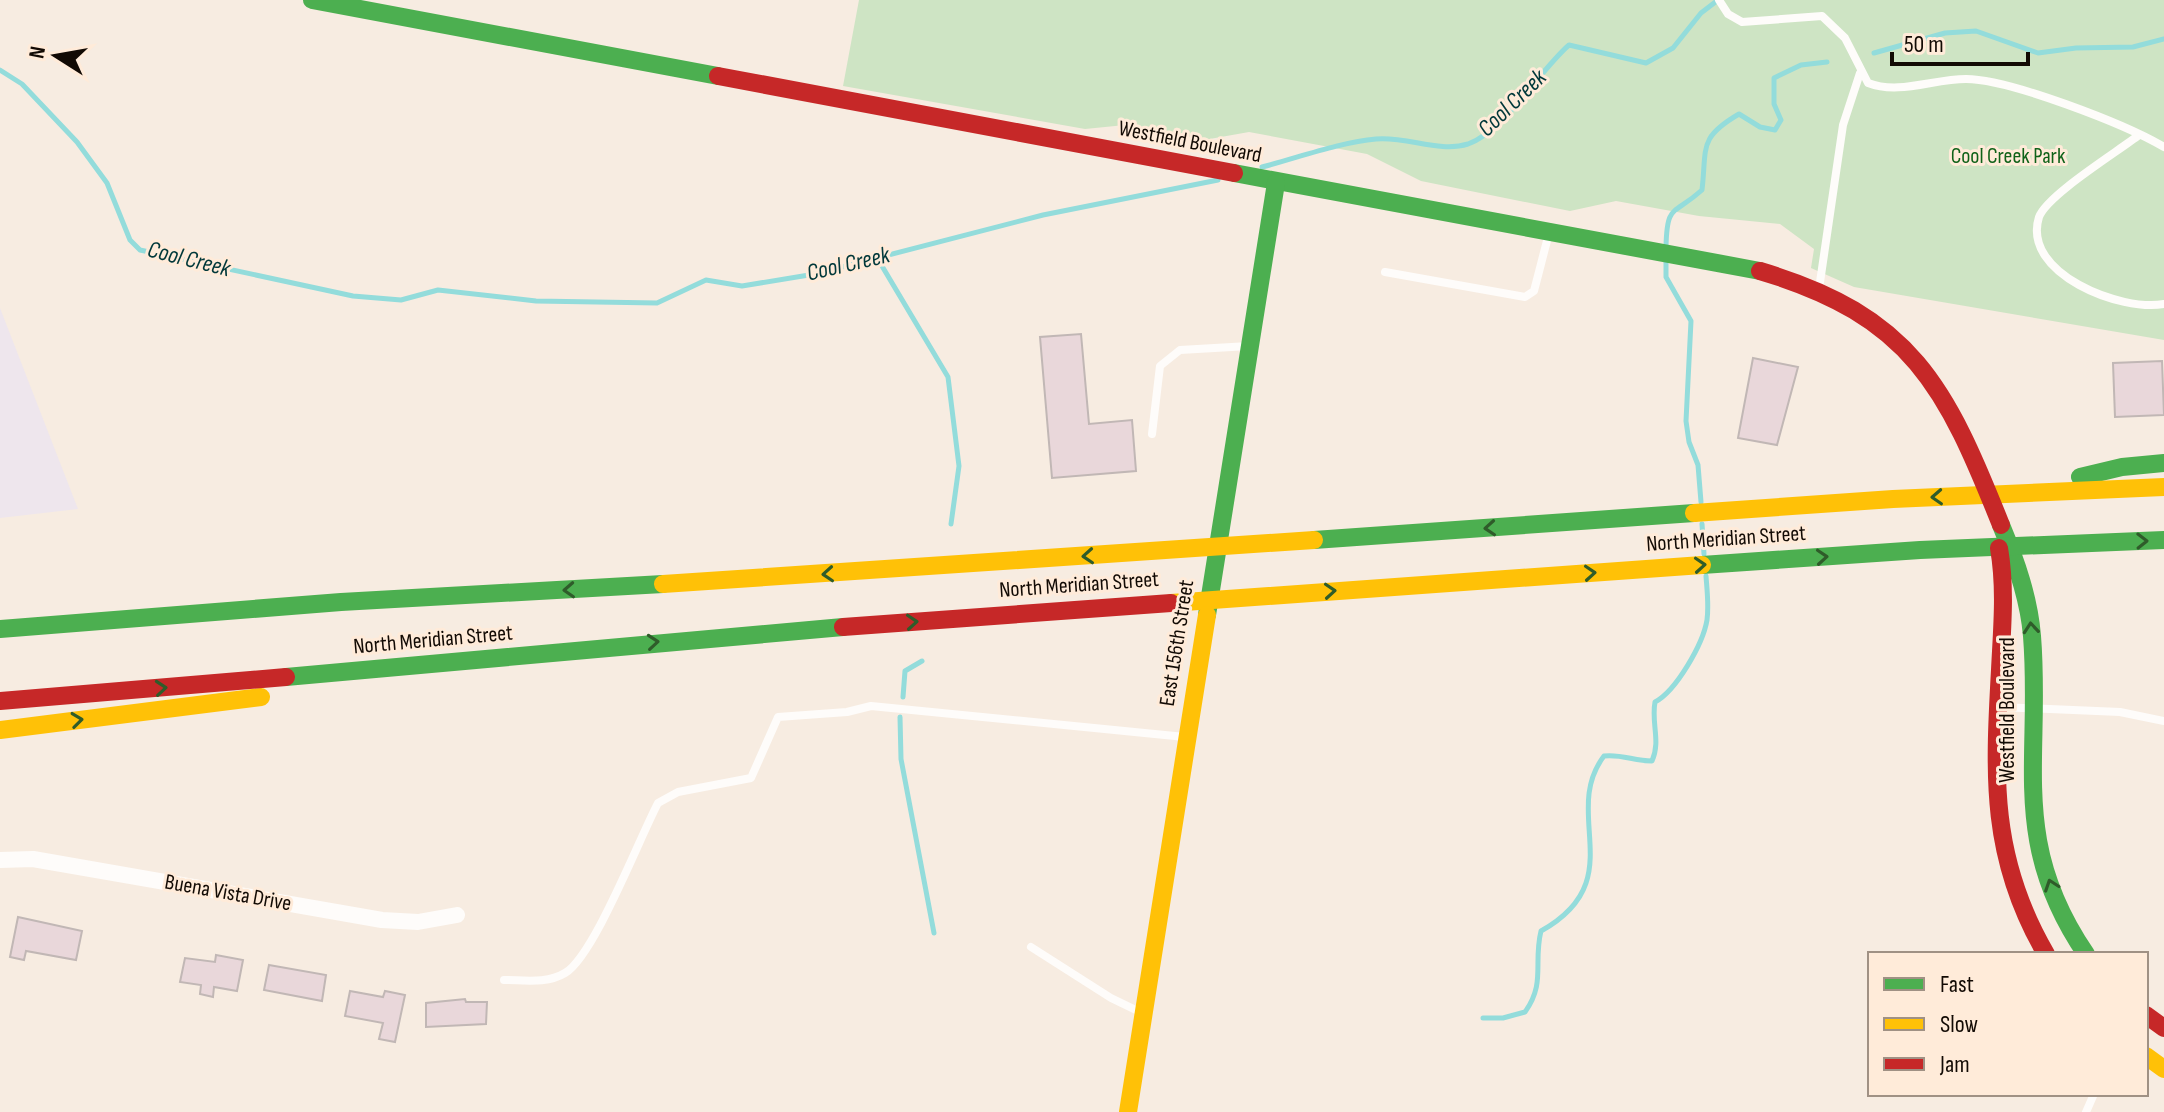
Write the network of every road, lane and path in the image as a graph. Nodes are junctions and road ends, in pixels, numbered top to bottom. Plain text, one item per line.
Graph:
1 (312, 0) edge
2 (1719, 0) edge
3 (1860, 73) junction
4 (2139, 135) junction
5 (2164, 147) edge
6 (1276, 183) junction
7 (1549, 232) junction
8 (1385, 272) dead end
9 (1819, 290) junction
10 (2164, 304) edge
11 (1249, 346) junction
12 (1152, 434) dead end
13 (2164, 463) edge
14 (1974, 465) junction
15 (2164, 487) edge
16 (2037, 492) junction
17 (2164, 540) edge
18 (2064, 542) junction
19 (2149, 560) dead end
20 (341, 602) junction
21 (0, 611) edge
22 (0, 629) edge
23 (491, 660) junction
24 (0, 701) edge
25 (1999, 707) junction
26 (2032, 708) junction
27 (2164, 721) edge
28 (0, 730) edge
29 (1185, 737) junction
30 (0, 860) edge
31 (457, 915) dead end
32 (1031, 947) dead end
33 (2045, 952) edge
34 (2085, 952) edge
35 (504, 980) dead end
36 (1143, 1014) junction
37 (1128, 1112) edge

1 - 6 main road, Westfield Boulevard
2 - 3 lane
3 - 4 lane
3 - 9 lane
4 - 5 lane
4 - 10 lane
6 - 7 main road, Westfield Boulevard
6 - 11 main road, East 156th Street
7 - 8 lane
7 - 9 main road, Westfield Boulevard
9 - 14 main road, Westfield Boulevard
11 - 12 lane
11 - 29 main road, East 156th Street
13 - 16 main road
14 - 25 main road, Westfield Boulevard
26 -> 14 main road, Westfield Boulevard
15 - 16 main road, North Meridian Street
16 -> 20 main road, North Meridian Street
18 -> 17 main road, North Meridian Street
18 - 19 main road
23 -> 18 main road, North Meridian Street
20 - 21 main road
20 - 22 main road, North Meridian Street
24 -> 23 main road, North Meridian Street
28 -> 23 main road
25 - 26 lane
25 - 33 main road, Westfield Boulevard
26 - 27 lane
34 -> 26 main road, Westfield Boulevard
29 - 35 lane
29 - 36 main road, East 156th Street
30 - 31 street, Buena Vista Drive
32 - 36 lane
36 - 37 main road, East 156th Street

